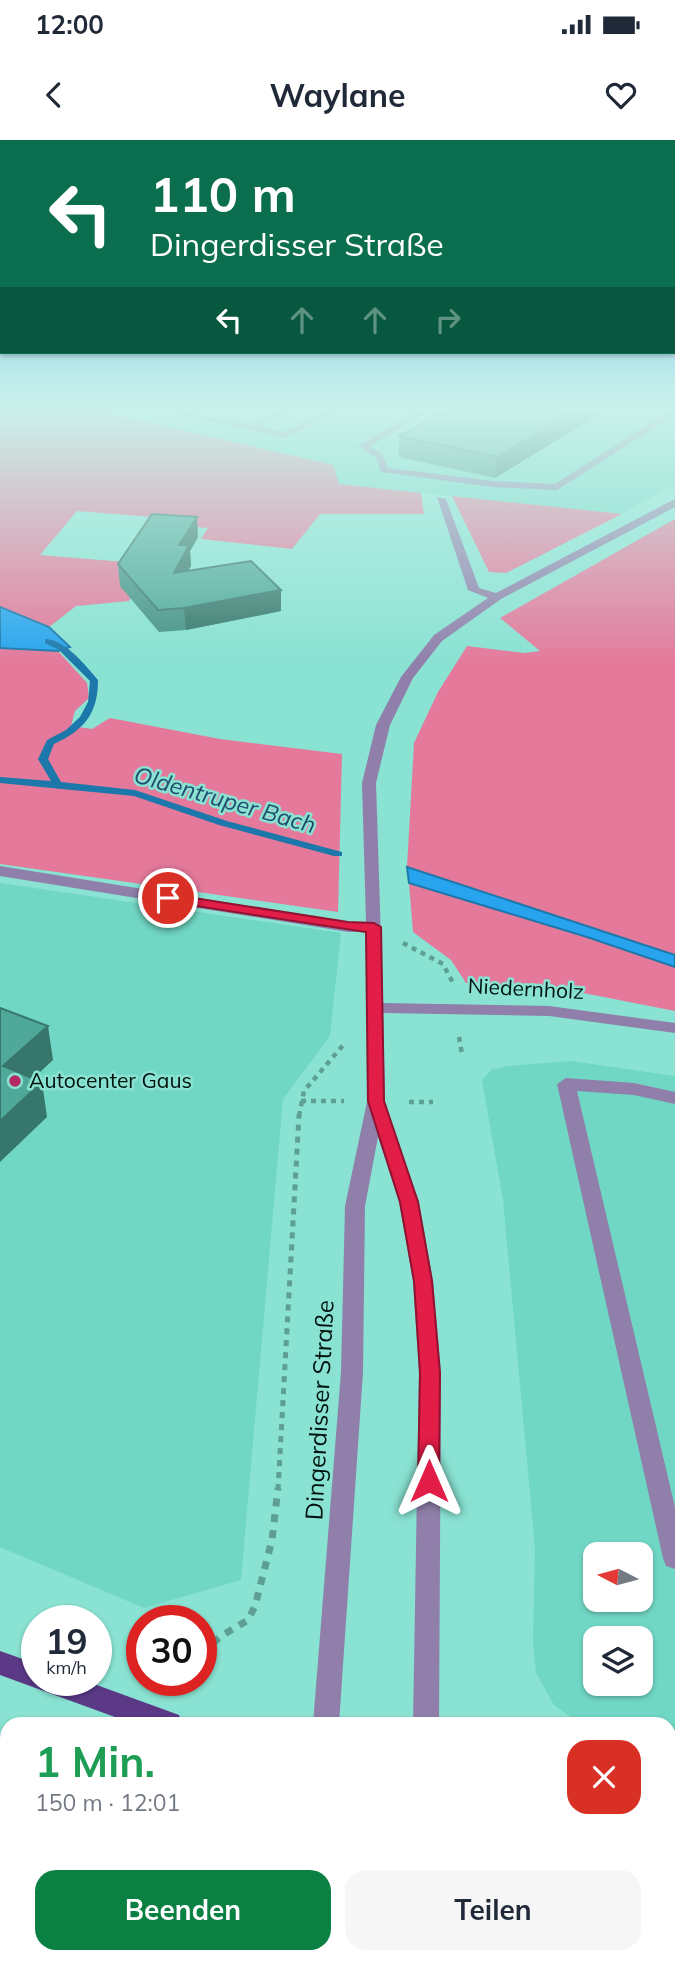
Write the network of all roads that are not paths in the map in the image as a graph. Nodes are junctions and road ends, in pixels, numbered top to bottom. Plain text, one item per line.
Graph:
1 (441, 499) dead end
2 (675, 503) edge
3 (497, 597) junction
4 (0, 871) edge
5 (374, 927) junction
6 (375, 1008) junction
7 (675, 1028) edge
8 (675, 1098) edge
9 (376, 1101) junction
10 (675, 1558) edge
11 (0, 1662) edge
12 (21, 1670) edge
13 (92, 1696) edge
14 (151, 1717) edge
15 (327, 1717) edge
16 (426, 1717) edge

1 - 3 street
2 - 3 street, Dingerdisser Straße
3 - 5 street, Dingerdisser Straße
4 - 5 street
5 - 6 street, Dingerdisser Straße
6 - 7 street, Niedernholz
6 - 9 street, Dingerdisser Straße
8 - 10 street
9 - 15 street, Dingerdisser Straße
9 - 16 street, Dingerdisser Straße
11 - 12 main road
13 - 14 main road

